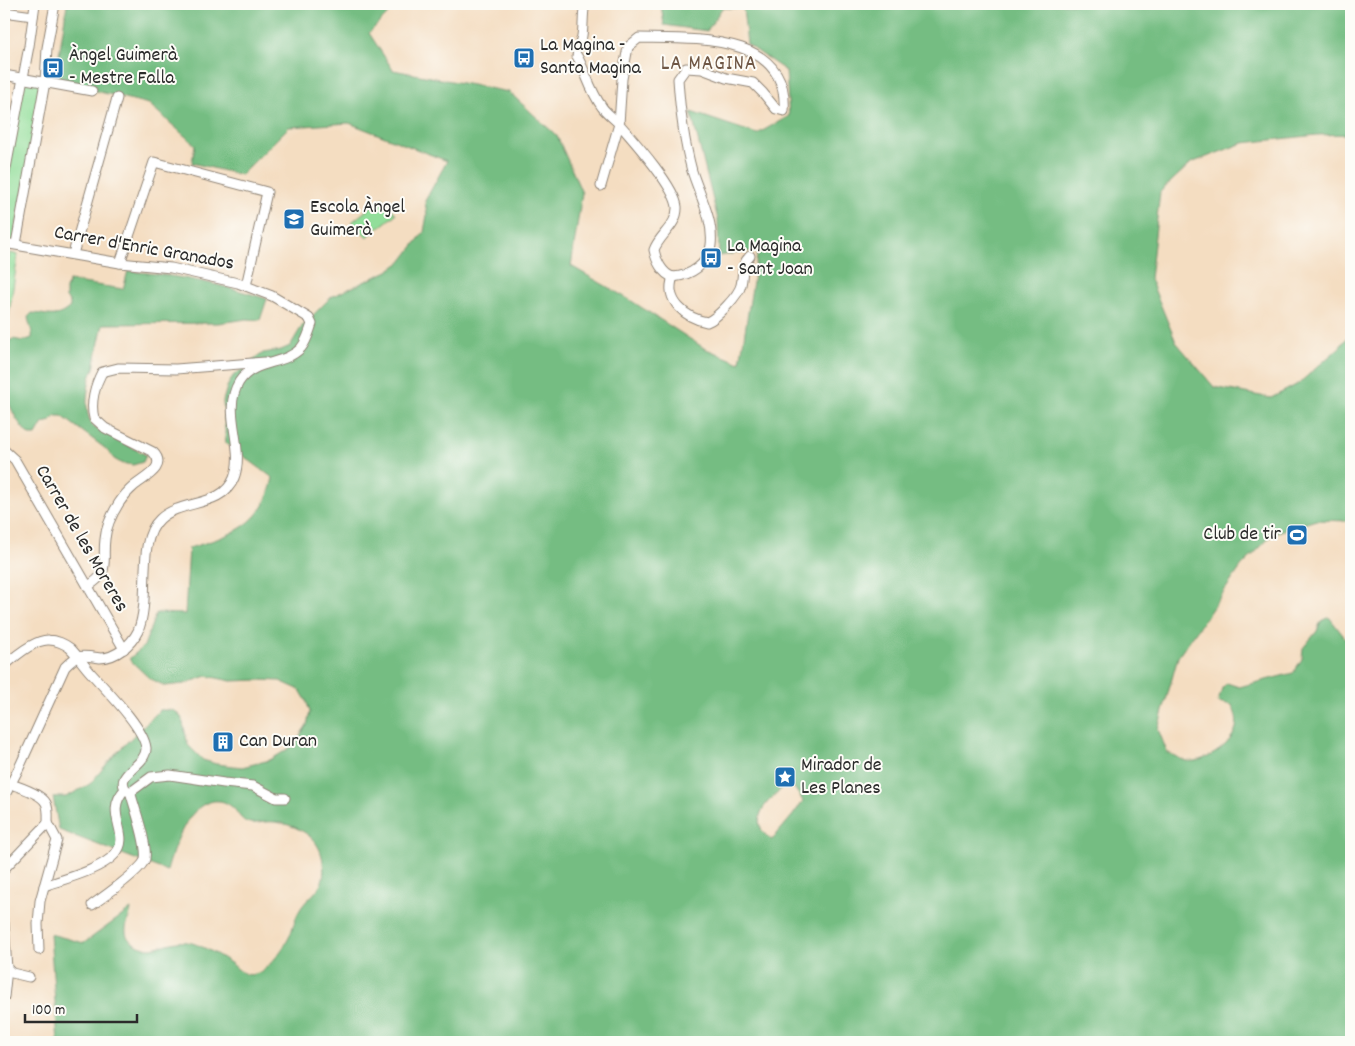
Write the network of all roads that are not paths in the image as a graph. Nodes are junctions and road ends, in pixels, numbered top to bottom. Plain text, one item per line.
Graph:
1 (35, 4) edge
2 (55, 4) edge
3 (584, 9) dead end
4 (4, 12) edge
5 (33, 16) junction
6 (4, 75) edge
7 (22, 78) junction
8 (44, 82) junction
9 (92, 92) dead end
10 (117, 98) dead end
11 (619, 124) junction
12 (4, 179) edge
13 (601, 186) dead end
14 (4, 243) edge
15 (16, 244) junction
16 (73, 254) junction
17 (750, 256) dead end
18 (120, 263) junction
19 (673, 277) junction
20 (246, 286) junction
21 (270, 362) junction
22 (225, 366) junction
23 (241, 380) junction
24 (4, 450) edge
25 (88, 586) junction
26 (124, 649) junction
27 (77, 657) junction
28 (4, 666) edge
29 (7, 783) edge
30 (128, 790) junction
31 (4, 797) edge
32 (285, 798) dead end
33 (48, 823) junction
34 (4, 869) edge
35 (44, 886) junction
36 (92, 905) dead end
37 (4, 923) edge
38 (39, 950) dead end
39 (6, 967) edge
40 (29, 978) dead end
41 (4, 997) edge

1 - 5 street
2 - 8 street
3 - 11 street
4 - 5 street
5 - 7 street
6 - 7 street
7 - 8 street
7 - 12 street
8 - 9 street
8 - 15 street
10 - 16 street
11 - 13 street
11 - 19 street
11 - 19 street
14 - 15 street, Carrer d'Enric Granados
15 - 16 street, Carrer d'Enric Granados
16 - 18 street, Carrer d'Enric Granados
17 - 19 street
18 - 20 street, Carrer d'Enric Granados
18 - 20 street
20 - 21 street, Carrer d'Enric Granados
21 - 22 street
21 - 23 street, Carrer d'Enric Granados
22 - 23 street
22 - 25 street
23 - 26 street
24 - 25 street, Carrer de les Moreres
25 - 26 street, Carrer de les Moreres
26 - 27 street
27 - 28 street
27 - 29 street
27 - 30 street
29 - 31 street
29 - 33 street
30 - 32 street
30 - 35 street
30 - 36 street
33 - 34 street
33 - 35 street
35 - 38 street
37 - 39 street
39 - 40 street
39 - 41 street

